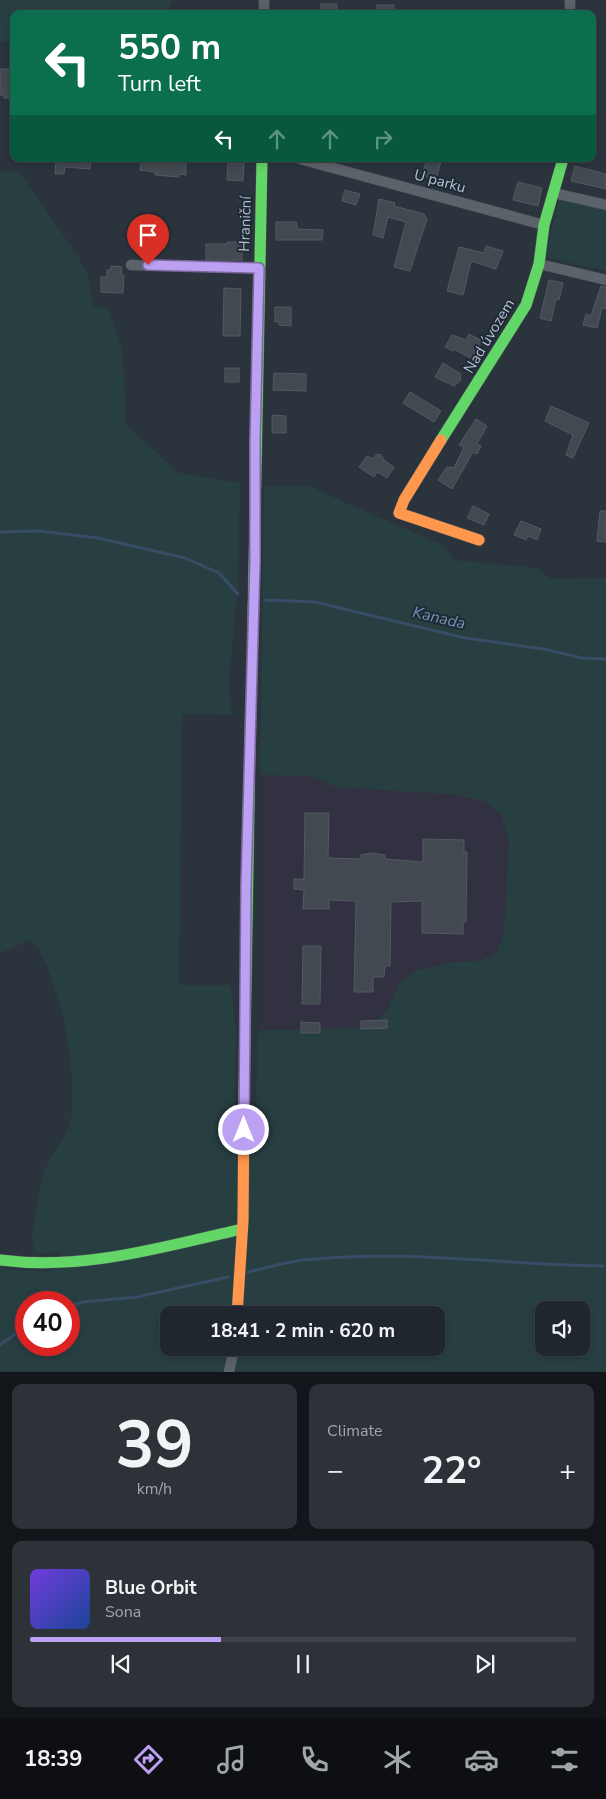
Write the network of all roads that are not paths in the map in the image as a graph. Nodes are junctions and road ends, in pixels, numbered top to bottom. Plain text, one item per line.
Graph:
1 (262, 162) edge
2 (311, 162) edge
3 (562, 162) edge
4 (554, 193) junction
5 (606, 206) edge
6 (544, 225) junction
7 (539, 264) junction
8 (131, 265) dead end
9 (259, 268) junction
10 (606, 280) edge
11 (479, 540) dead end
12 (242, 1225) junction
13 (0, 1260) edge
14 (238, 1306) edge
15 (233, 1356) edge
16 (230, 1372) edge

1 - 9 street, Hraniční
2 - 6 street, U parku
3 - 4 street, Nad úvozem
4 - 5 street
4 - 6 street, Nad úvozem
6 - 7 street, Nad úvozem
7 - 10 street
7 - 11 street, Nad úvozem
8 - 9 street
9 - 12 street, Hraniční
12 - 13 street
12 - 14 street, Hraniční
15 - 16 street

